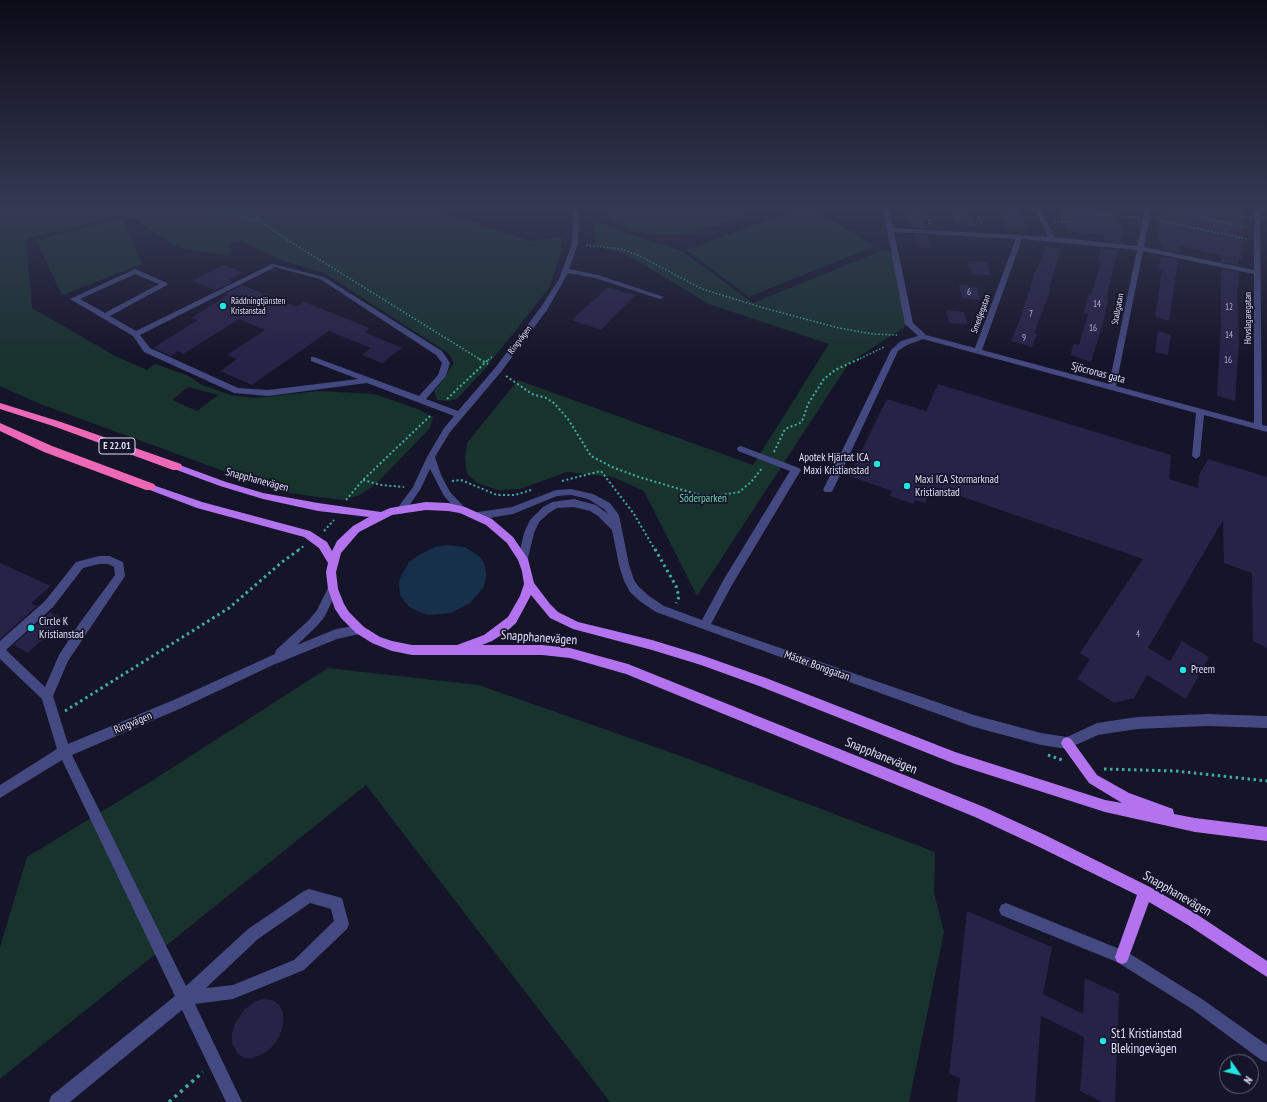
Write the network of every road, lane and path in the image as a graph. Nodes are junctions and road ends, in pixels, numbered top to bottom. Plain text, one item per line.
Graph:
1 (320, 260) edge
2 (570, 260) edge
3 (648, 260) edge
4 (896, 260) edge
5 (1011, 260) edge
6 (1137, 260) edge
7 (1198, 260) edge
8 (1258, 260) edge
9 (566, 271) junction
10 (1258, 273) junction
11 (660, 297) dead end
12 (105, 316) junction
13 (136, 334) junction
14 (920, 335) junction
15 (888, 344) dead end
16 (977, 352) junction
17 (314, 359) dead end
18 (484, 362) junction
19 (498, 370) junction
20 (368, 380) junction
21 (1112, 388) junction
22 (0, 397) edge
23 (420, 400) junction
24 (0, 406) edge
25 (438, 407) junction
26 (1200, 411) junction
27 (459, 415) junction
28 (57, 424) junction
29 (0, 427) edge
30 (1258, 427) junction
31 (1267, 429) edge
32 (0, 435) edge
33 (48, 449) junction
34 (741, 449) dead end
35 (773, 453) dead end
36 (431, 456) junction
37 (1196, 456) dead end
38 (765, 464) dead end
39 (177, 467) joint
40 (363, 480) junction
41 (558, 482) dead end
42 (441, 484) junction
43 (150, 487) joint
44 (417, 488) junction
45 (537, 488) dead end
46 (828, 490) dead end
47 (339, 510) junction
48 (401, 510) junction
49 (462, 510) junction
50 (380, 515) junction
51 (478, 516) junction
52 (618, 530) junction
53 (315, 538) junction
54 (523, 559) junction
55 (333, 562) junction
56 (529, 584) junction
57 (333, 589) junction
58 (671, 614) junction
59 (705, 626) junction
60 (360, 630) junction
61 (0, 648) edge
62 (457, 650) junction
63 (0, 652) edge
64 (269, 661) junction
65 (47, 696) junction
66 (53, 719) junction
67 (1267, 722) edge
68 (1067, 743) junction
69 (64, 752) junction
70 (1045, 754) dead end
71 (1087, 770) junction
72 (1267, 781) edge
73 (0, 792) edge
74 (1196, 825) junction
75 (1267, 834) edge
76 (1145, 892) junction
77 (1006, 910) dead end
78 (1122, 957) junction
79 (1267, 970) edge
80 (184, 998) junction
81 (1267, 1054) edge
82 (215, 1061) junction
83 (57, 1102) edge
84 (169, 1102) edge
85 (234, 1102) edge

1 - 18 path
2 - 9 street, Ringvägen
3 - 14 path
4 - 14 street
5 - 16 street, Smedjegatan
6 - 21 street, Stallgatan
7 - 10 street
8 - 10 street, Hovslagaregatan
9 - 11 street
9 - 19 street, Ringvägen
10 - 30 street, Hovslagaregatan
12 - 12 street
12 - 13 street
13 - 20 street
13 - 23 street
14 - 16 street, Sjöcronas gata
14 - 46 street
15 - 35 path
16 - 21 street, Sjöcronas gata
17 - 20 street
18 - 19 path
18 - 25 path
19 - 27 street, Ringvägen
19 - 38 path
20 - 23 street
21 - 26 street, Sjöcronas gata
22 - 28 highway
23 - 25 street
24 - 28 highway, E 22.01
25 - 27 street
25 - 40 path
26 - 30 street, Sjöcronas gata
26 - 37 street
27 - 36 street, Ringvägen
28 - 39 highway, E 22.01
29 - 33 highway, E 22.01
30 - 31 street, Sjöcronas gata
32 - 33 highway
33 - 43 highway, E 22.01
34 - 59 street
36 - 42 street
36 - 44 street, Ringvägen
39 - 47 main road, Snapphanevägen / E 22.01
40 - 44 path
40 - 47 path
41 - 58 path
42 - 45 path
42 - 49 street
43 - 53 main road, E 22.01
44 - 48 street, Ringvägen
47 - 50 main road, Snapphanevägen / E 22.01
47 - 53 path
48 - 49 main road
48 - 50 main road
49 - 51 main road
50 - 55 main road
51 - 52 street, Mäster Bonggatan
51 - 54 main road
52 - 54 street
52 - 58 street, Mäster Bonggatan
53 - 55 main road, E 22.01
53 - 66 path
54 - 56 main road
55 - 57 main road, Snapphanevägen
56 - 62 main road
56 - 74 main road, Snapphanevägen
57 - 60 main road, Snapphanevägen
57 - 64 street, Ringvägen
58 - 59 street, Mäster Bonggatan
59 - 68 street, Mäster Bonggatan
60 - 62 main road, Snapphanevägen
60 - 64 street, Ringvägen
61 - 65 street
62 - 76 main road, Snapphanevägen
63 - 65 street
64 - 69 street, Ringvägen
65 - 66 street
66 - 69 street
67 - 68 street
68 - 71 main road
69 - 73 street, Ringvägen
69 - 80 street
70 - 71 path
71 - 72 path
71 - 74 main road
74 - 75 main road, Snapphanevägen
76 - 78 main road
76 - 79 main road, Snapphanevägen
77 - 78 street
78 - 81 street
80 - 80 street
80 - 82 street
80 - 83 street
82 - 84 path
82 - 85 street

